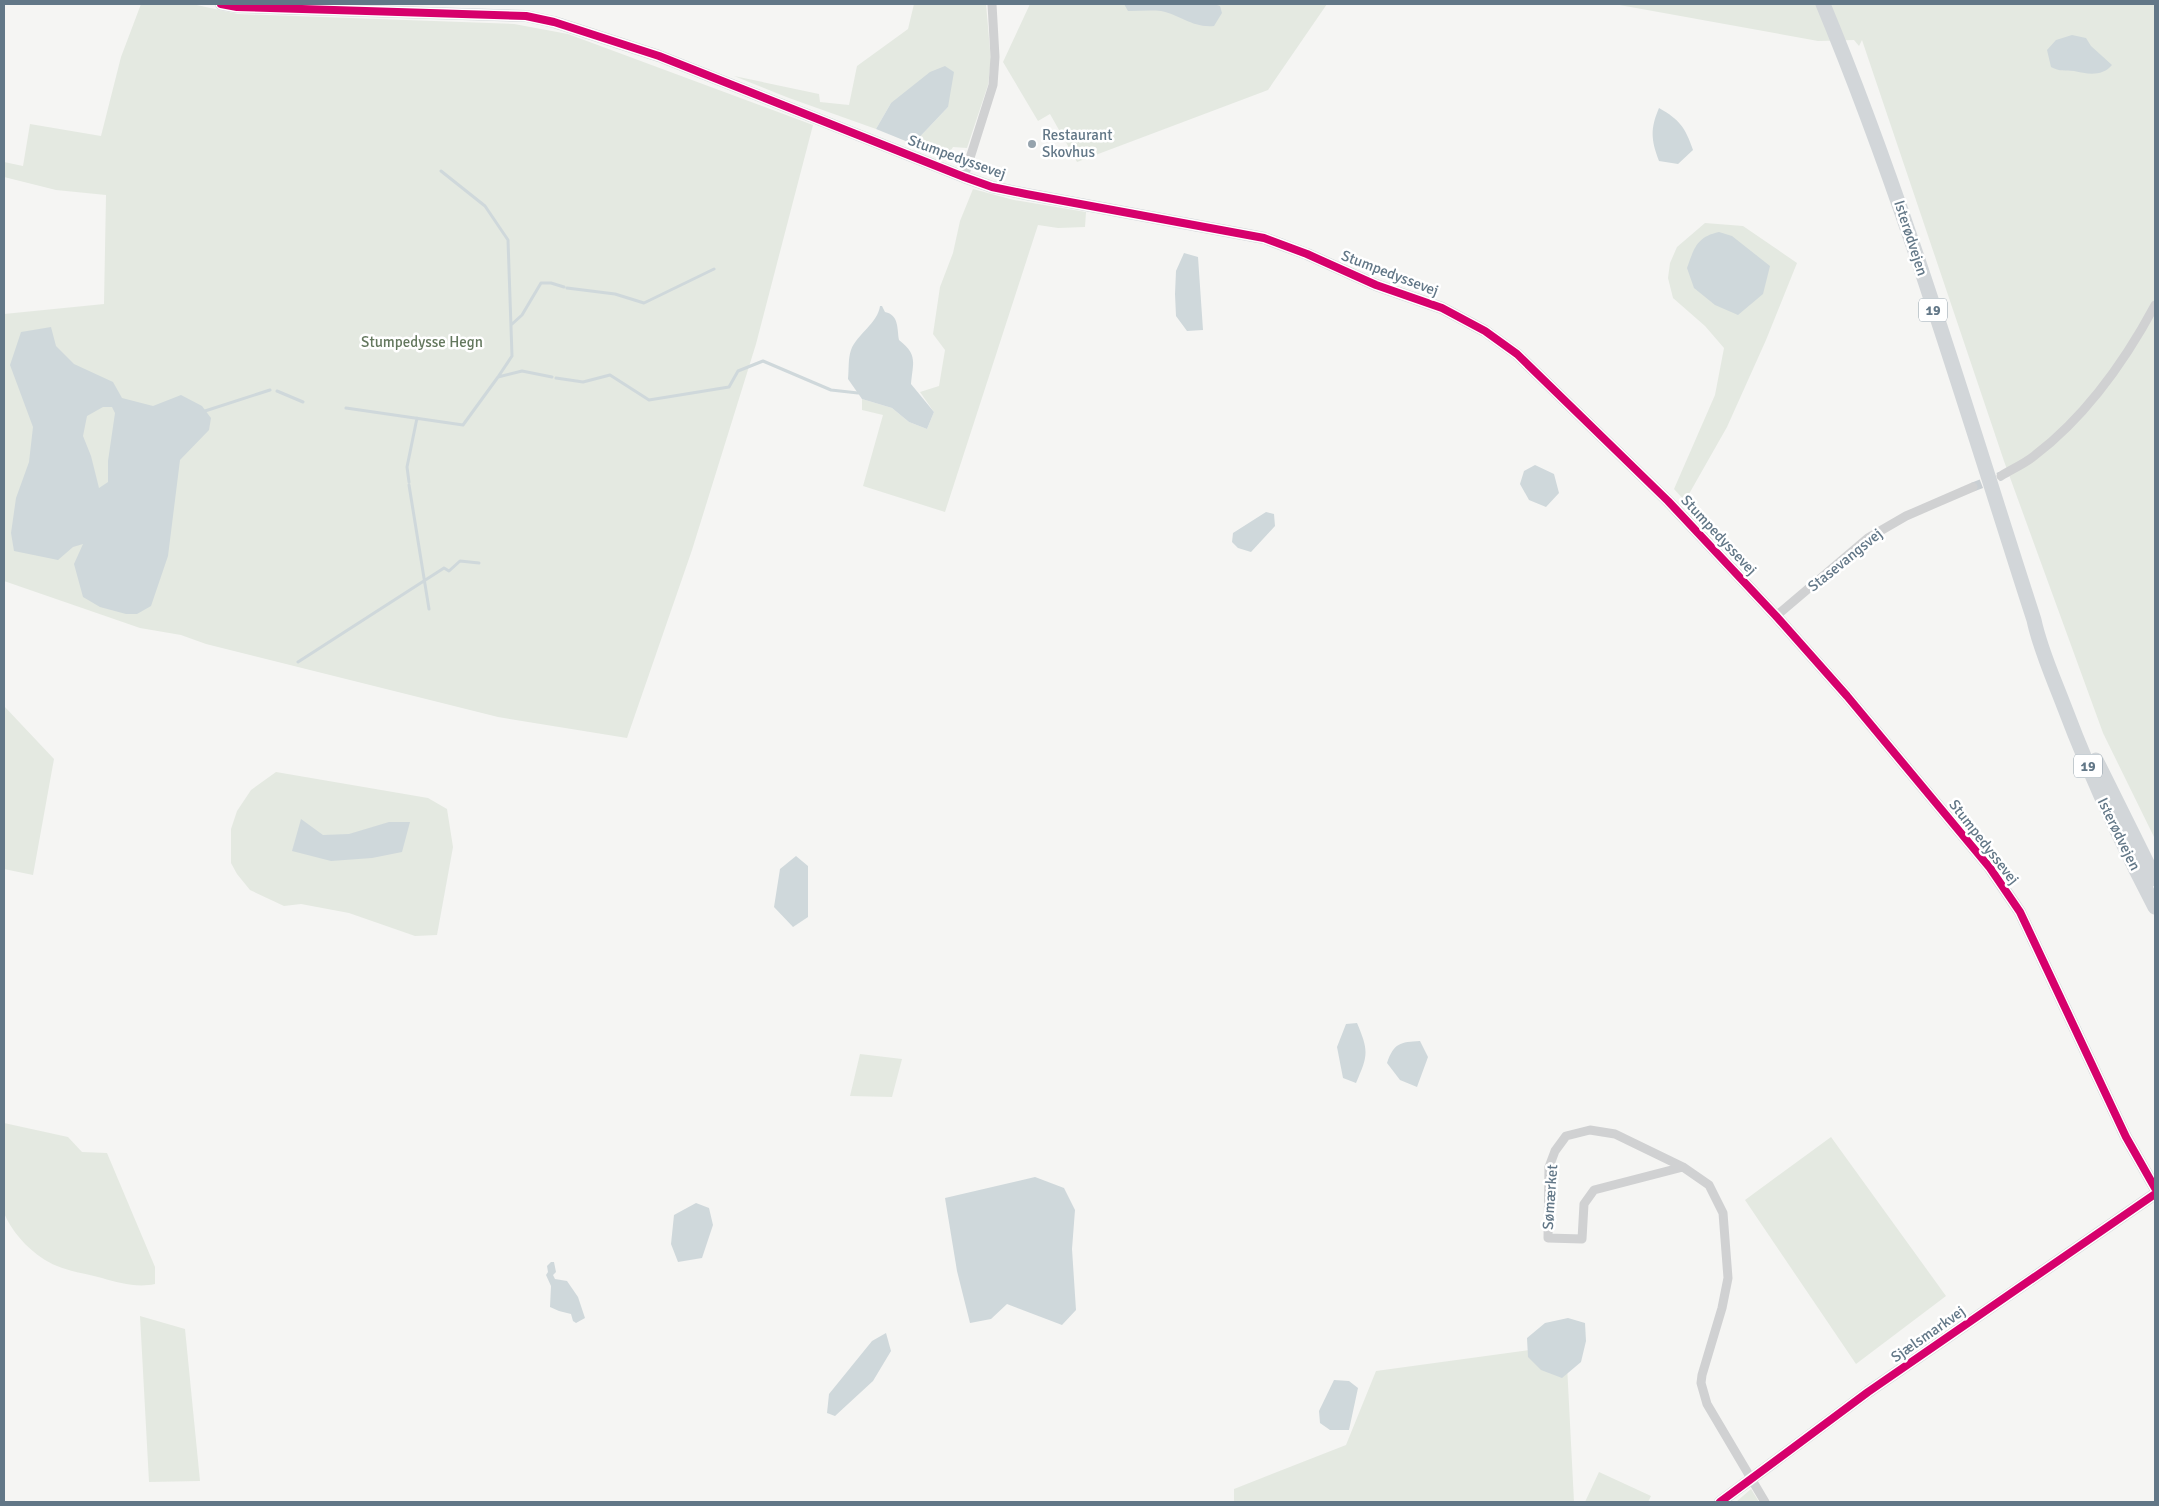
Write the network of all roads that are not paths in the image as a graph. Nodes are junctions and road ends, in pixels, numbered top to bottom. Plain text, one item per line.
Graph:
1 (221, 4) edge
2 (992, 4) edge
3 (1823, 4) edge
4 (964, 177) junction
5 (2155, 305) edge
6 (2001, 476) tunnel mouth
7 (1973, 487) tunnel mouth
8 (1776, 616) junction
9 (2034, 620) junction
10 (2155, 879) edge
11 (2155, 907) edge
12 (1683, 1167) junction
13 (2155, 1188) edge
14 (2155, 1194) edge
15 (1751, 1478) junction
16 (1720, 1502) edge
17 (1765, 1502) edge

1 - 4 street, Stumpedyssevej
2 - 4 street
3 - 9 highway, Isterødvejen / 19
4 - 8 street, Stumpedyssevej
5 - 6 street
7 - 8 street, Stasevangsvej
8 - 13 street, Stumpedyssevej
9 - 10 highway, Isterødvejen / 19
9 - 11 highway, Isterødvejen / 19
12 - 12 street, Sømærket
12 - 15 street, Sømærket
14 - 15 street, Sjælsmarkvej
15 - 16 street, Sjælsmarkvej
15 - 17 street, Sømærket

